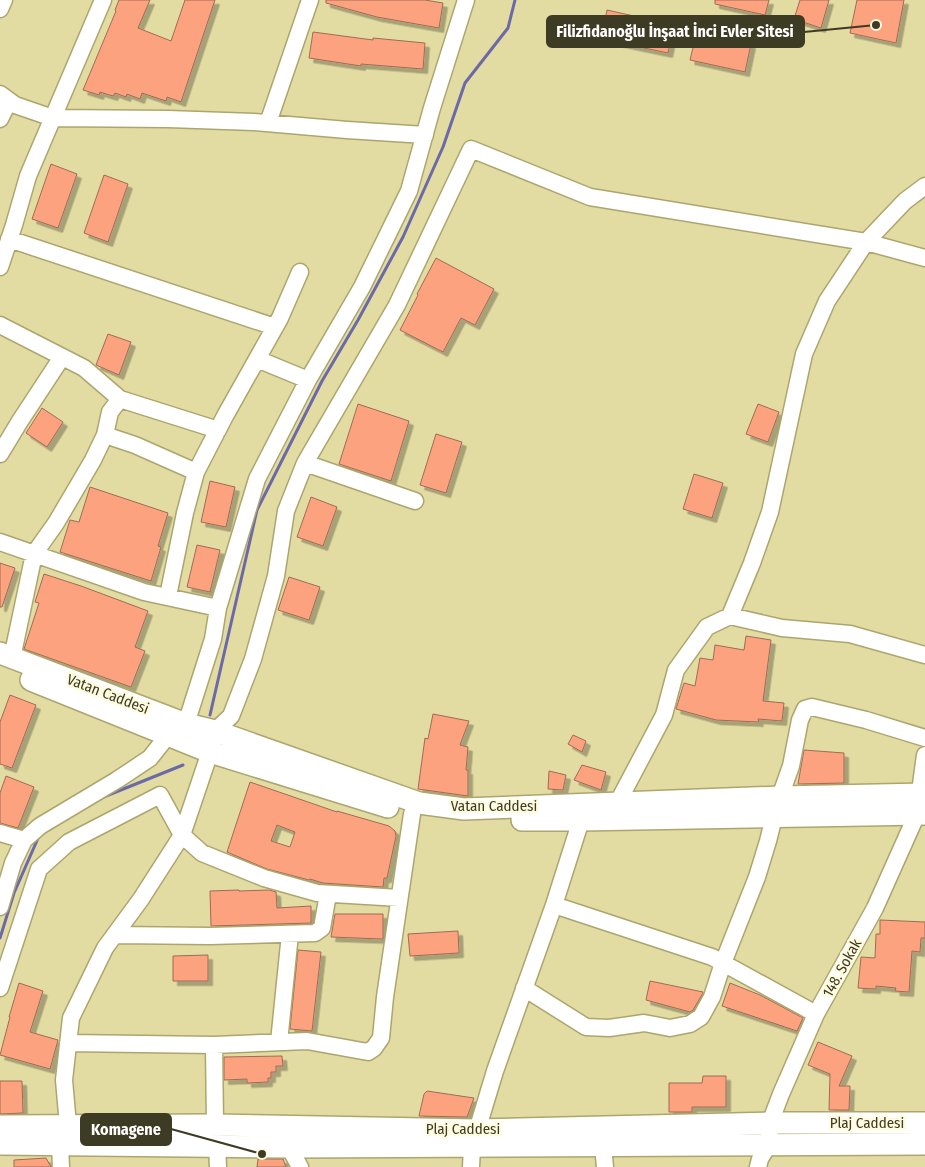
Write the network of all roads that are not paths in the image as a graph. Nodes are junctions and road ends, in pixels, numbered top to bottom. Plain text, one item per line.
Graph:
1 (4, 0) edge
2 (103, 0) edge
3 (310, 0) edge
4 (466, 0) edge
5 (0, 9) edge
6 (4, 98) edge
7 (52, 118) junction
8 (0, 119) edge
9 (268, 124) junction
10 (425, 134) junction
11 (925, 186) edge
12 (9, 239) junction
13 (866, 242) junction
14 (925, 258) edge
15 (1, 262) edge
16 (300, 272) dead end
17 (0, 325) edge
18 (275, 327) junction
19 (62, 357) junction
20 (257, 359) junction
21 (308, 380) junction
22 (120, 399) junction
23 (218, 430) junction
24 (105, 435) junction
25 (0, 454) edge
26 (305, 463) junction
27 (196, 472) junction
28 (415, 501) dead end
29 (0, 542) edge
30 (34, 554) junction
31 (168, 596) junction
32 (218, 608) junction
33 (730, 616) junction
34 (925, 655) edge
35 (4, 660) edge
36 (178, 729) junction
37 (216, 731) junction
38 (925, 738) edge
39 (210, 752) junction
40 (925, 754) edge
41 (618, 802) junction
42 (922, 804) edge
43 (777, 807) junction
44 (412, 814) junction
45 (581, 820) junction
46 (0, 833) edge
47 (182, 836) junction
48 (24, 840) junction
49 (328, 894) junction
50 (399, 898) junction
51 (554, 905) junction
52 (0, 907) edge
53 (290, 934) junction
54 (115, 935) junction
55 (723, 963) junction
56 (0, 988) edge
57 (524, 988) junction
58 (816, 1014) junction
59 (279, 1042) junction
60 (68, 1043) junction
61 (214, 1045) junction
62 (925, 1123) edge
63 (68, 1125) junction
64 (0, 1126) edge
65 (770, 1134) junction
66 (216, 1135) junction
67 (0, 1144) edge
68 (925, 1144) edge
69 (60, 1145) junction
70 (604, 1146) junction
71 (289, 1147) junction
72 (474, 1148) edge
73 (61, 1167) edge
74 (218, 1167) edge
75 (300, 1167) edge
76 (605, 1167) edge
77 (758, 1167) edge

1 - 5 street
2 - 7 street
3 - 9 street
4 - 10 street
6 - 7 street
6 - 8 street
7 - 9 street
7 - 12 street
9 - 10 street
10 - 21 street
11 - 13 street
12 - 15 street
12 - 18 street
13 - 14 street
13 - 26 street
13 - 33 street
16 - 18 street
17 - 19 street
18 - 20 street
19 - 22 street
19 - 25 street
20 - 21 street
20 - 23 street
21 - 32 street
22 - 23 street
22 - 24 street
23 - 27 street
24 - 27 street
24 - 30 street
26 - 28 street
26 - 37 street
27 - 31 street
29 - 30 street
30 - 31 street
30 - 35 street
31 - 32 street
32 - 36 street
33 - 34 street
33 - 41 street
35 - 36 main road, Vatan Caddesi
36 - 37 main road, Vatan Caddesi
36 - 39 main road, Vatan Caddesi
36 - 48 street
37 - 39 street
37 - 41 main road, Vatan Caddesi
38 - 43 street
39 - 44 main road, Vatan Caddesi
39 - 47 street
40 - 42 street, 148. Sokak
41 - 43 main road, Vatan Caddesi
42 - 43 main road, Vatan Caddesi
42 - 58 street, 148. Sokak
43 - 45 main road, Vatan Caddesi
43 - 55 street
44 - 45 main road, Vatan Caddesi
44 - 50 street
45 - 51 street
46 - 48 street
47 - 49 street
47 - 54 street
47 - 56 street
48 - 52 street
49 - 50 street
49 - 53 street
50 - 59 street
51 - 55 street
51 - 57 street
53 - 54 street
53 - 59 street
54 - 60 street
55 - 57 street
55 - 58 street
57 - 72 street
58 - 65 street, 148. Sokak
59 - 61 street
60 - 61 street
60 - 63 street
61 - 66 street
62 - 65 main road, Plaj Caddesi
63 - 64 main road, Plaj Caddesi
63 - 66 main road, Plaj Caddesi
65 - 68 main road, Plaj Caddesi
65 - 70 main road, Plaj Caddesi
65 - 72 main road, Plaj Caddesi
65 - 77 street, 148. Sokak
66 - 69 main road, Plaj Caddesi
66 - 71 main road, Plaj Caddesi
66 - 72 main road, Plaj Caddesi
66 - 74 street
67 - 69 main road, Plaj Caddesi
69 - 73 street
70 - 72 main road, Plaj Caddesi
70 - 76 street
71 - 72 main road, Plaj Caddesi
71 - 75 street

